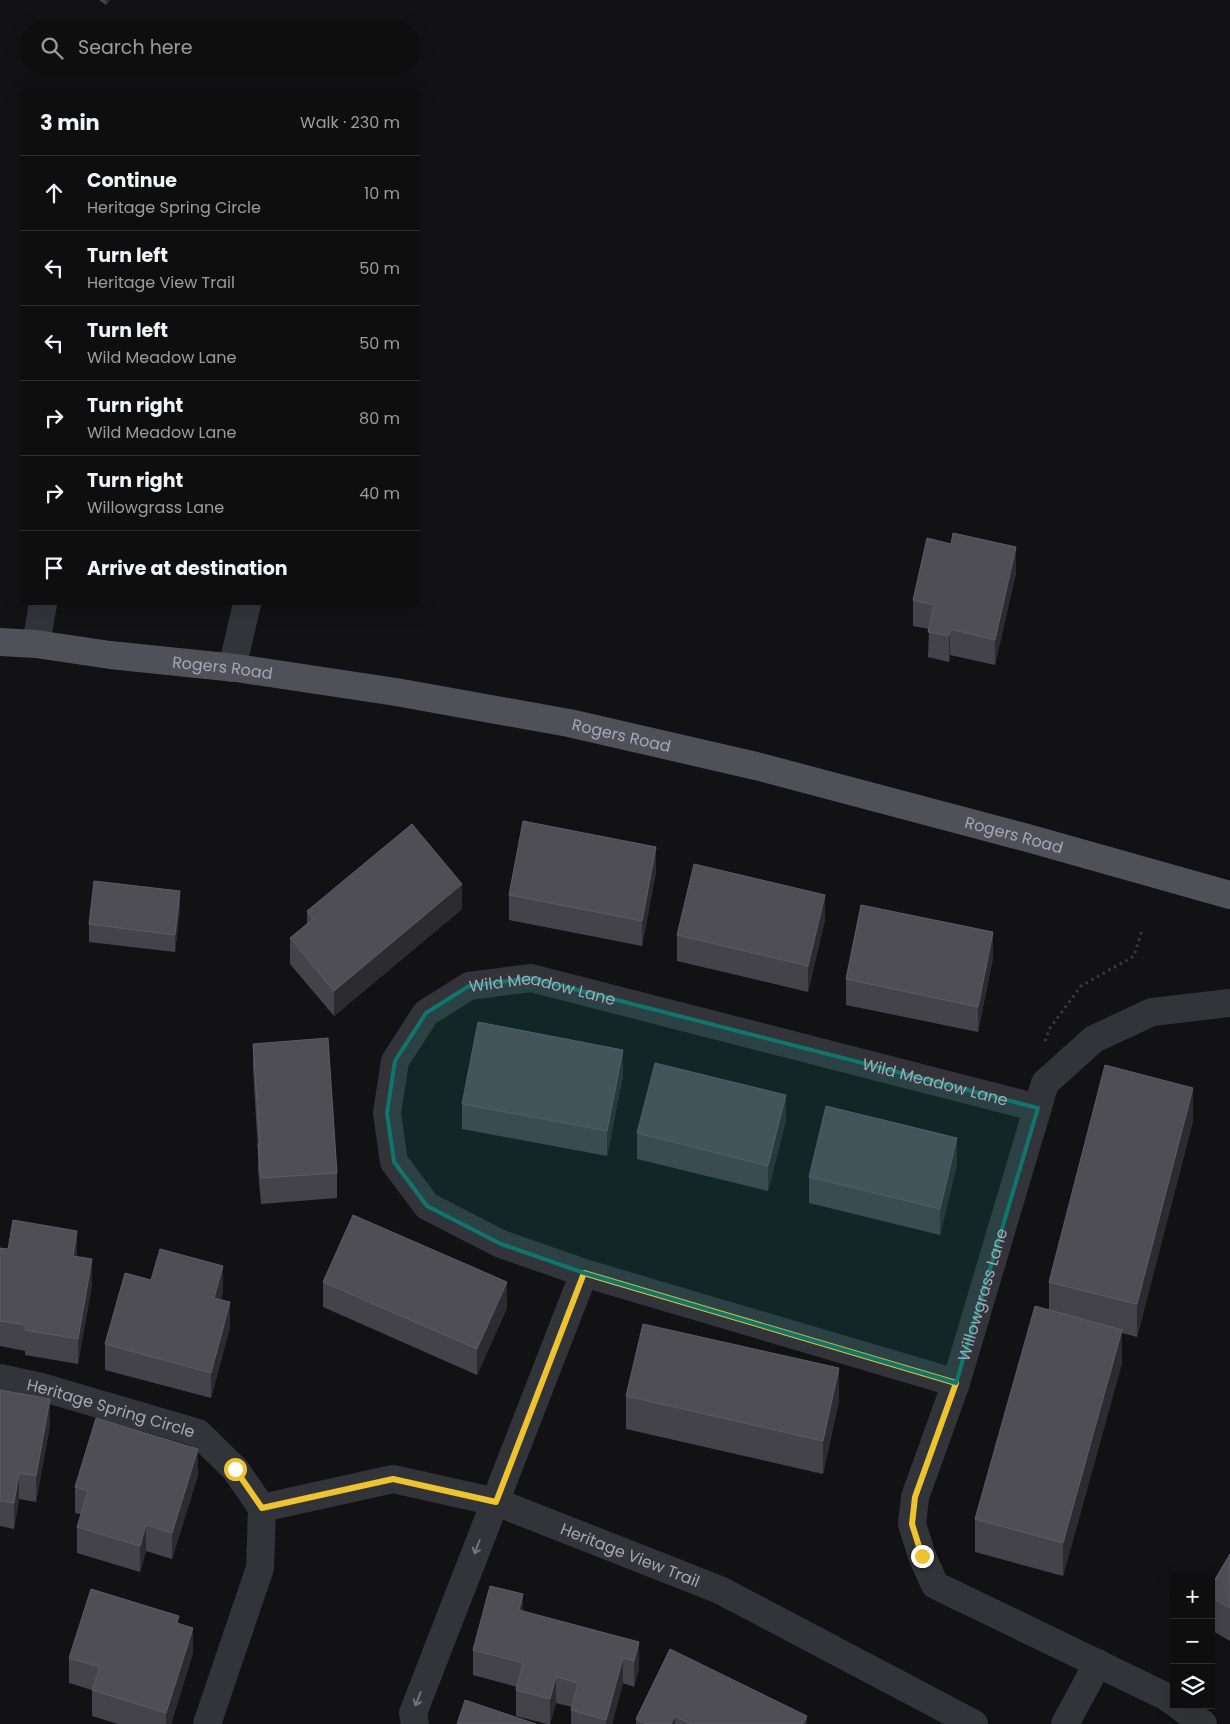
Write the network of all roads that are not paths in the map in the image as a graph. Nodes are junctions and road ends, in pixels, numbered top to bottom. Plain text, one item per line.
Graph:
1 (43, 605) edge
2 (247, 605) edge
3 (0, 642) edge
4 (36, 644) junction
5 (232, 668) junction
6 (1230, 895) edge
7 (1230, 1003) edge
8 (1042, 1095) junction
9 (584, 1273) junction
10 (0, 1378) edge
11 (956, 1383) junction
12 (496, 1502) junction
13 (262, 1508) junction
14 (1098, 1663) junction
15 (1170, 1700) edge
16 (1183, 1709) edge
17 (207, 1724) edge
18 (415, 1724) edge
19 (974, 1724) edge
20 (1065, 1724) edge
21 (1203, 1724) edge

1 - 4 street
2 - 5 street
3 - 4 main road, Rogers Road
4 - 5 main road, Rogers Road
5 - 6 main road, Rogers Road
7 - 8 street
8 - 9 street, Wild Meadow Lane
8 - 11 street, Willowgrass Lane
9 - 11 street, Wild Meadow Lane
9 - 12 street
10 - 13 street, Heritage Spring Circle
11 - 14 street, Willowgrass Lane
12 - 13 street, Heritage View Trail
12 -> 18 street
12 - 19 street, Heritage View Trail
13 - 17 street
14 - 15 street, Willowgrass Lane
14 - 20 street
16 - 21 street

